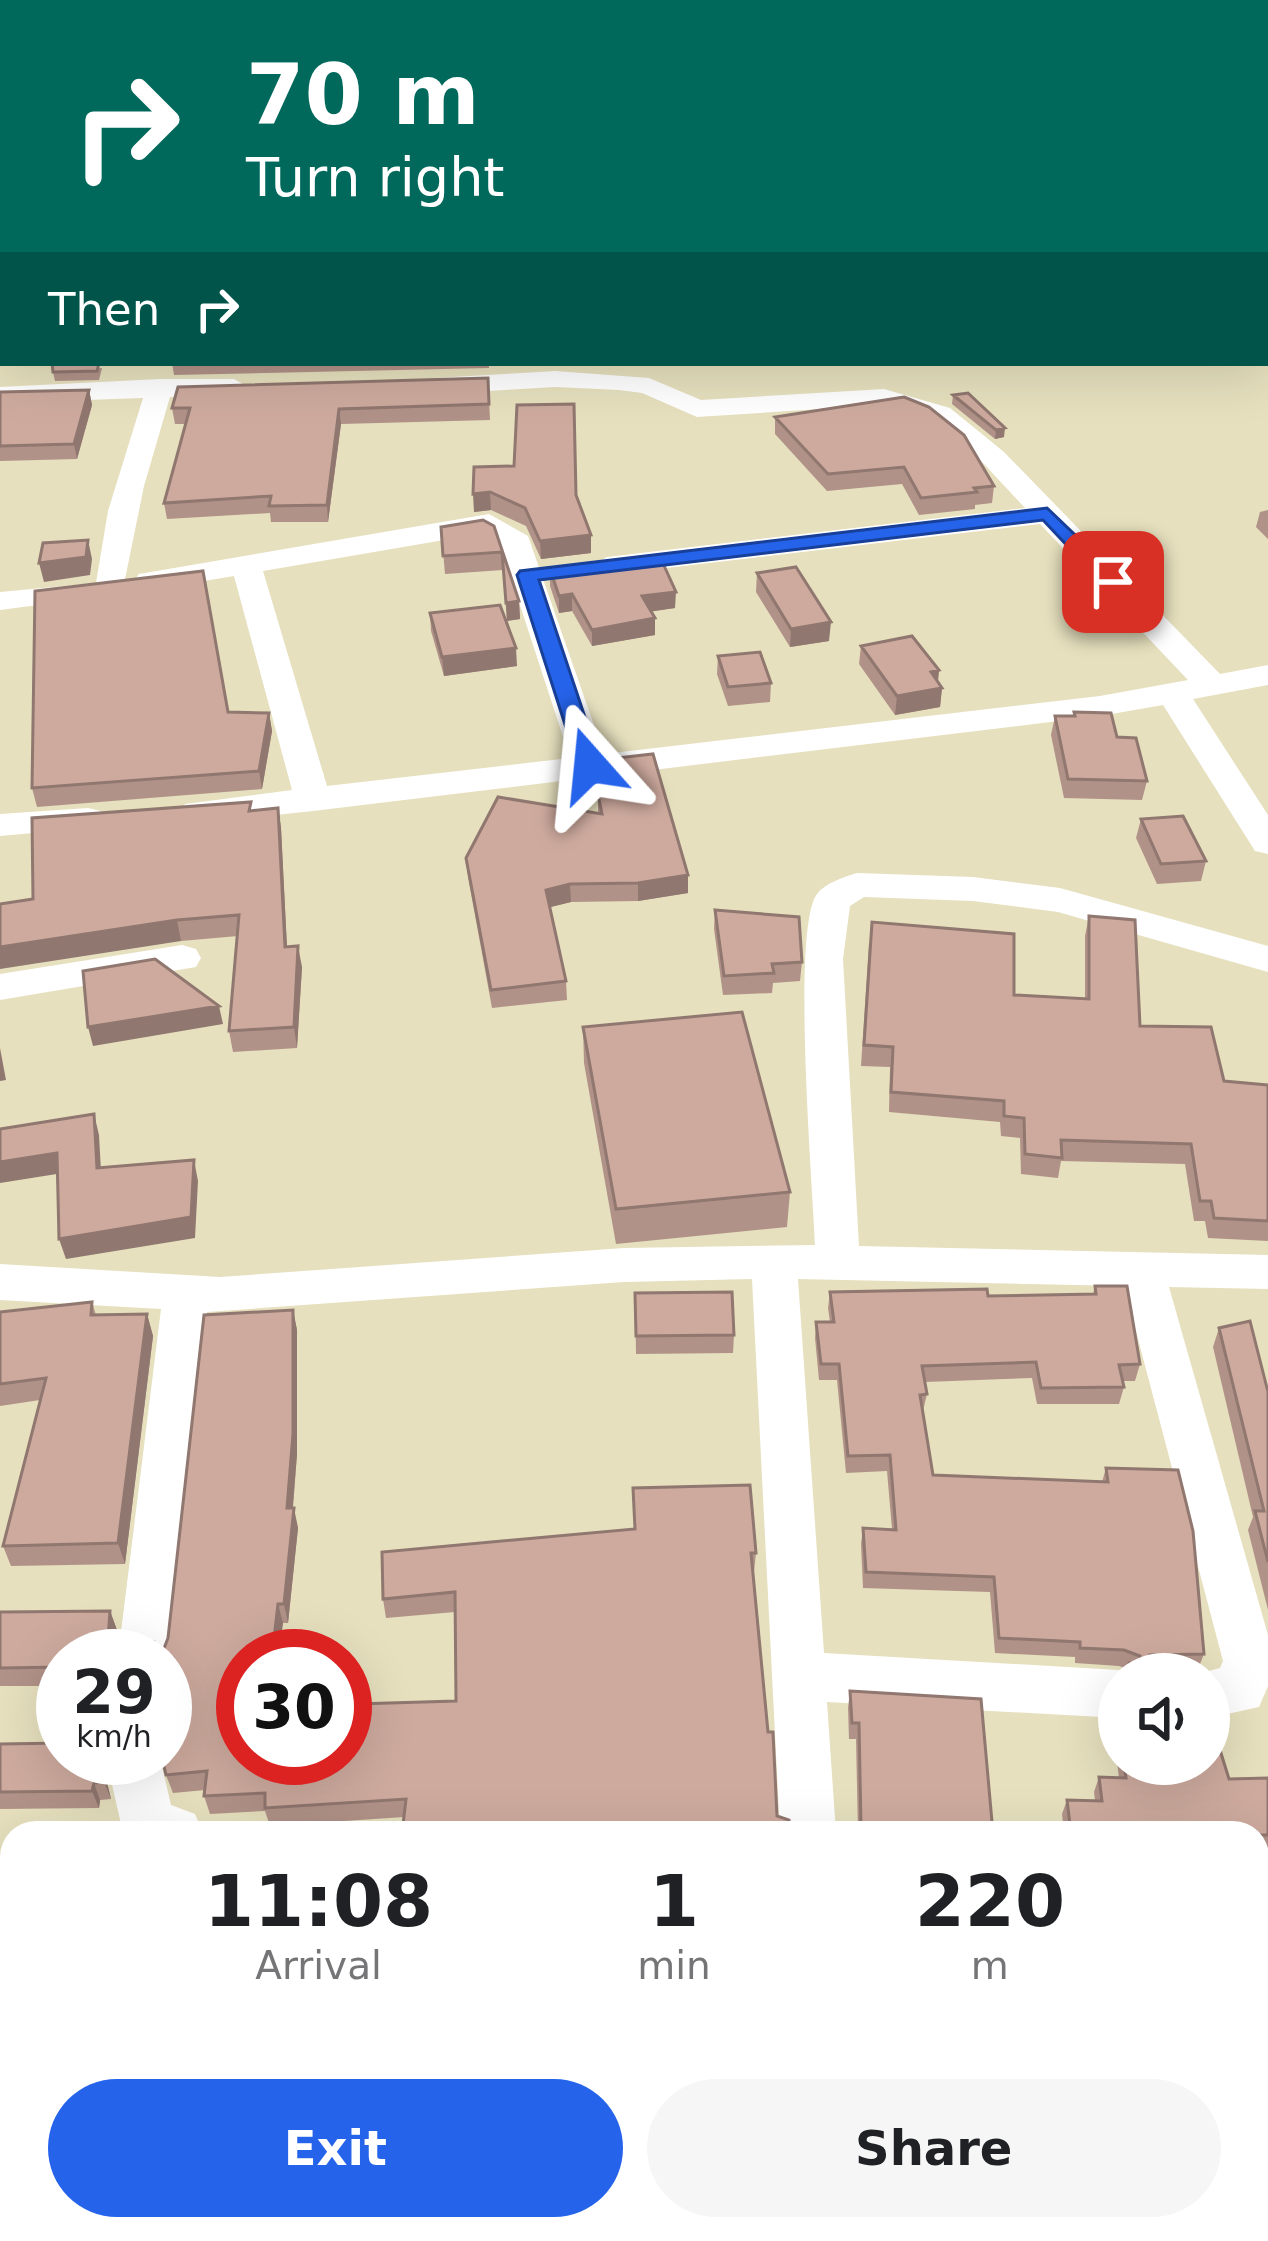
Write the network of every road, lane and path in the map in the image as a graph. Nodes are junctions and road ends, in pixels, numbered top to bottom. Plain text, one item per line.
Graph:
1 (399, 386) edge
2 (160, 387) junction
3 (256, 387) edge
4 (0, 395) edge
5 (1047, 514) junction
6 (246, 566) junction
7 (550, 572) junction
8 (111, 587) junction
9 (0, 601) edge
10 (1268, 675) edge
11 (1212, 686) junction
12 (1172, 693) junction
13 (590, 765) junction
14 (314, 800) junction
15 (161, 814) edge
16 (115, 817) edge
17 (0, 825) edge
18 (1268, 843) edge
19 (182, 958) dead end
20 (1268, 959) edge
21 (0, 987) edge
22 (774, 1261) junction
23 (838, 1262) junction
24 (1142, 1270) junction
25 (1268, 1272) edge
26 (0, 1282) edge
27 (186, 1295) junction
28 (147, 1629) edge
29 (799, 1676) junction
30 (1230, 1691) edge
31 (1098, 1693) edge
32 (139, 1785) edge
33 (146, 1821) edge
34 (807, 1821) edge

1 - 5 street
2 - 3 street
2 - 4 street
2 - 8 street
5 - 7 street
5 - 11 street
6 - 7 street
6 - 8 street
6 - 14 street
7 - 13 street
8 - 9 street
10 - 11 street
11 - 12 street
12 - 13 street
12 - 18 street
13 - 14 street
14 - 15 street
16 - 17 street
19 - 21 street
20 - 23 street
22 - 23 street
22 - 27 street
22 - 29 street
23 - 24 street
24 - 25 street
24 - 30 street
26 - 27 street
27 - 28 street
29 - 31 street
29 - 34 street
32 - 33 street

